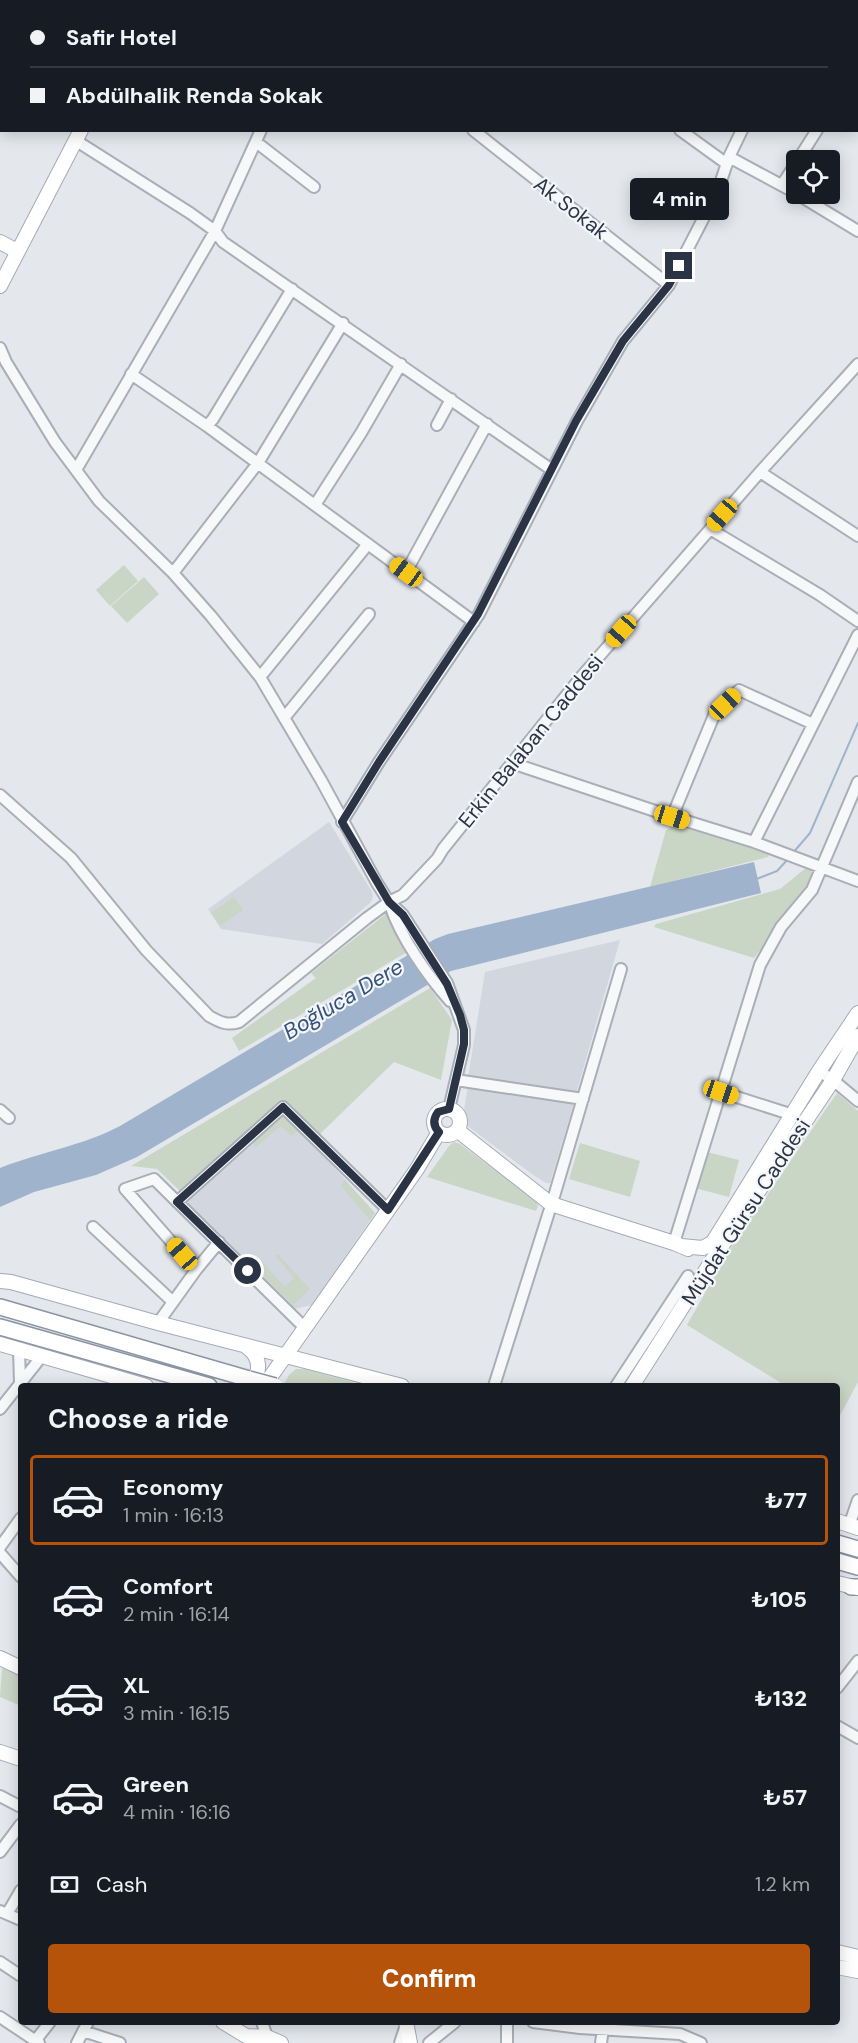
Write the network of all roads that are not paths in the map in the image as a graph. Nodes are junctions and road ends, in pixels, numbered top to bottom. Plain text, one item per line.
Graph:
1 (260, 132) edge
2 (476, 132) edge
3 (684, 132) edge
4 (741, 132) edge
5 (816, 132) edge
6 (78, 135) edge
7 (256, 142) junction
8 (804, 150) edge
9 (728, 160) junction
10 (786, 180) edge
11 (783, 185) junction
12 (314, 187) dead end
13 (786, 187) edge
14 (815, 204) edge
15 (215, 231) junction
16 (858, 231) edge
17 (0, 242) edge
18 (17, 251) junction
19 (669, 285) junction
20 (0, 286) edge
21 (292, 289) junction
22 (343, 323) junction
23 (0, 348) edge
24 (401, 364) junction
25 (858, 364) edge
26 (131, 375) junction
27 (452, 399) junction
28 (487, 424) junction
29 (437, 425) dead end
30 (207, 426) junction
31 (258, 463) junction
32 (76, 470) junction
33 (552, 470) junction
34 (759, 472) junction
35 (315, 505) junction
36 (710, 529) junction
37 (858, 536) edge
38 (368, 544) junction
39 (406, 572) junction
40 (173, 573) junction
41 (369, 614) dead end
42 (858, 621) edge
43 (474, 622) junction
44 (858, 635) edge
45 (260, 677) junction
46 (284, 718) junction
47 (813, 724) junction
48 (512, 763) junction
49 (858, 782) edge
50 (0, 795) edge
51 (672, 817) junction
52 (342, 822) junction
53 (754, 842) junction
54 (822, 867) junction
55 (858, 881) edge
56 (389, 902) junction
57 (621, 969) dead end
58 (858, 1013) edge
59 (858, 1036) edge
60 (819, 1071) junction
61 (456, 1080) junction
62 (833, 1080) junction
63 (721, 1092) junction
64 (583, 1099) junction
65 (858, 1101) edge
66 (449, 1109) junction
67 (0, 1110) edge
68 (793, 1115) junction
69 (9, 1118) dead end
70 (457, 1130) junction
71 (439, 1132) junction
72 (177, 1202) junction
73 (551, 1204) junction
74 (388, 1210) junction
75 (93, 1227) dead end
76 (219, 1242) junction
77 (677, 1244) junction
78 (718, 1251) junction
79 (196, 1270) junction
80 (688, 1276) dead end
81 (0, 1281) edge
82 (173, 1302) junction
83 (0, 1307) edge
84 (158, 1323) junction
85 (0, 1327) edge
86 (305, 1328) junction
87 (0, 1344) edge
88 (247, 1347) junction
89 (19, 1350) junction
90 (42, 1356) junction
91 (286, 1357) junction
92 (314, 1364) junction
93 (20, 1382) joint
94 (115, 1382) edge
95 (251, 1382) edge
96 (18, 1383) edge
97 (198, 1383) edge
98 (266, 1383) edge
99 (277, 1383) edge
100 (390, 1383) edge
101 (496, 1383) edge
102 (618, 1383) edge
103 (634, 1383) edge
104 (5, 1393) edge
105 (0, 1409) edge
106 (858, 1500) edge
107 (18, 1522) edge
108 (848, 1525) edge
109 (840, 1544) edge
110 (0, 1547) edge
111 (858, 1549) edge
112 (0, 1553) edge
113 (840, 1562) edge
114 (858, 1567) edge
115 (18, 1574) edge
116 (0, 1658) edge
117 (858, 1661) edge
118 (18, 1667) edge
119 (840, 1684) edge
120 (840, 1728) edge
121 (858, 1738) edge
122 (0, 1752) edge
123 (18, 1758) edge
124 (0, 1796) edge
125 (18, 1805) edge
126 (18, 1828) edge
127 (0, 1852) edge
128 (18, 1894) edge
129 (4, 1912) edge
130 (18, 1919) edge
131 (840, 1953) edge
132 (858, 1957) edge
133 (0, 1962) edge
134 (840, 1968) edge
135 (858, 1971) edge
136 (18, 1974) edge
137 (1, 2021) edge
138 (48, 2025) edge
139 (87, 2025) edge
140 (228, 2025) edge
141 (263, 2025) edge
142 (405, 2025) edge
143 (406, 2025) edge
144 (449, 2025) edge
145 (507, 2025) edge
146 (580, 2025) edge
147 (603, 2029) junction
148 (665, 2038) edge
149 (266, 2040) edge
150 (37, 2042) edge
151 (77, 2043) edge
152 (119, 2043) edge
153 (281, 2043) edge
154 (400, 2043) edge
155 (410, 2043) edge
156 (429, 2043) edge
157 (507, 2043) edge
158 (601, 2043) edge
159 (701, 2043) edge

1 - 7 street
2 - 19 street, Ak Sokak
3 - 9 street
4 - 9 street
5 - 8 street
6 - 15 street
6 - 18 main road
7 - 12 street
7 - 15 street
9 - 11 street
9 - 19 street
10 - 11 street
11 - 13 street
14 - 16 street
15 - 21 street
15 - 26 street
17 - 18 main road
18 - 20 main road
19 - 33 street
21 - 22 street
21 - 30 street
22 - 24 street
22 - 31 street
23 - 32 street
24 - 27 street
24 - 35 street
25 - 34 street, Erkin Balaban Caddesi
26 - 30 street
26 - 32 street
27 - 28 street
27 - 29 street
28 - 33 street
28 - 39 street
30 - 31 street
31 - 35 street
31 - 40 street
32 - 40 street
33 - 43 street
34 - 36 street, Erkin Balaban Caddesi
34 - 37 street
35 - 38 street
36 - 42 street
36 - 48 street, Erkin Balaban Caddesi
38 - 39 street
38 - 45 street
39 - 43 street
40 - 45 street
41 - 46 street
43 - 52 street
44 - 47 street
45 - 46 street
46 - 52 street
47 - 51 street
47 - 53 street
48 - 51 street
48 - 56 street, Erkin Balaban Caddesi
49 - 54 street
50 - 56 street, Erkin Balaban Caddesi
51 - 53 street
52 - 56 street
53 - 54 street
54 - 55 street
54 - 63 street
56 - 61 street
57 - 64 street
58 - 60 main road, Müjdat Gürsu Caddesi
59 - 62 main road, Müjdat Gürsu Caddesi
60 - 62 street
60 - 68 main road, Müjdat Gürsu Caddesi
61 - 64 street
61 - 66 street
62 - 65 street
62 - 78 main road, Müjdat Gürsu Caddesi
63 - 68 street
63 - 77 street
64 - 73 street
66 - 70 main road
66 - 71 main road
67 - 69 street
68 - 77 main road, Müjdat Gürsu Caddesi
70 - 71 main road
70 - 73 main road
71 - 74 main road
72 - 74 street
72 - 76 street
72 - 79 street
73 - 77 main road
73 - 101 street
74 - 86 main road
75 - 82 street
76 - 79 street
76 - 86 street
77 - 78 main road
78 - 103 main road, Müjdat Gürsu Caddesi
79 - 82 street
80 - 102 street
81 - 84 main road
82 - 84 street
83 - 95 highway
84 - 88 main road
85 - 97 highway
86 - 91 main road
86 - 92 main road
87 - 89 main road
88 - 91 main road
88 - 95 main road
89 - 90 main road
89 - 93 street
90 - 93 street
90 - 94 main road
91 - 92 main road
91 - 98 main road
92 - 99 main road
92 - 100 main road
96 - 104 street
104 - 105 street
106 - 108 street
107 - 110 street
109 - 111 highway
112 - 115 street
113 - 114 highway
116 - 118 main road
117 - 119 street
120 - 121 street
122 - 123 main road
124 - 125 street
126 - 127 street
128 - 129 street
129 - 130 street
131 - 132 main road
133 - 136 street
134 - 135 main road
137 - 150 street
138 - 150 street
139 - 151 street
139 - 152 street
140 - 149 main road
141 - 149 street
142 - 154 street
143 - 155 main road
144 - 156 street
145 - 157 street
146 - 147 street
147 - 148 street
147 - 158 street
148 - 159 street
149 - 153 main road

